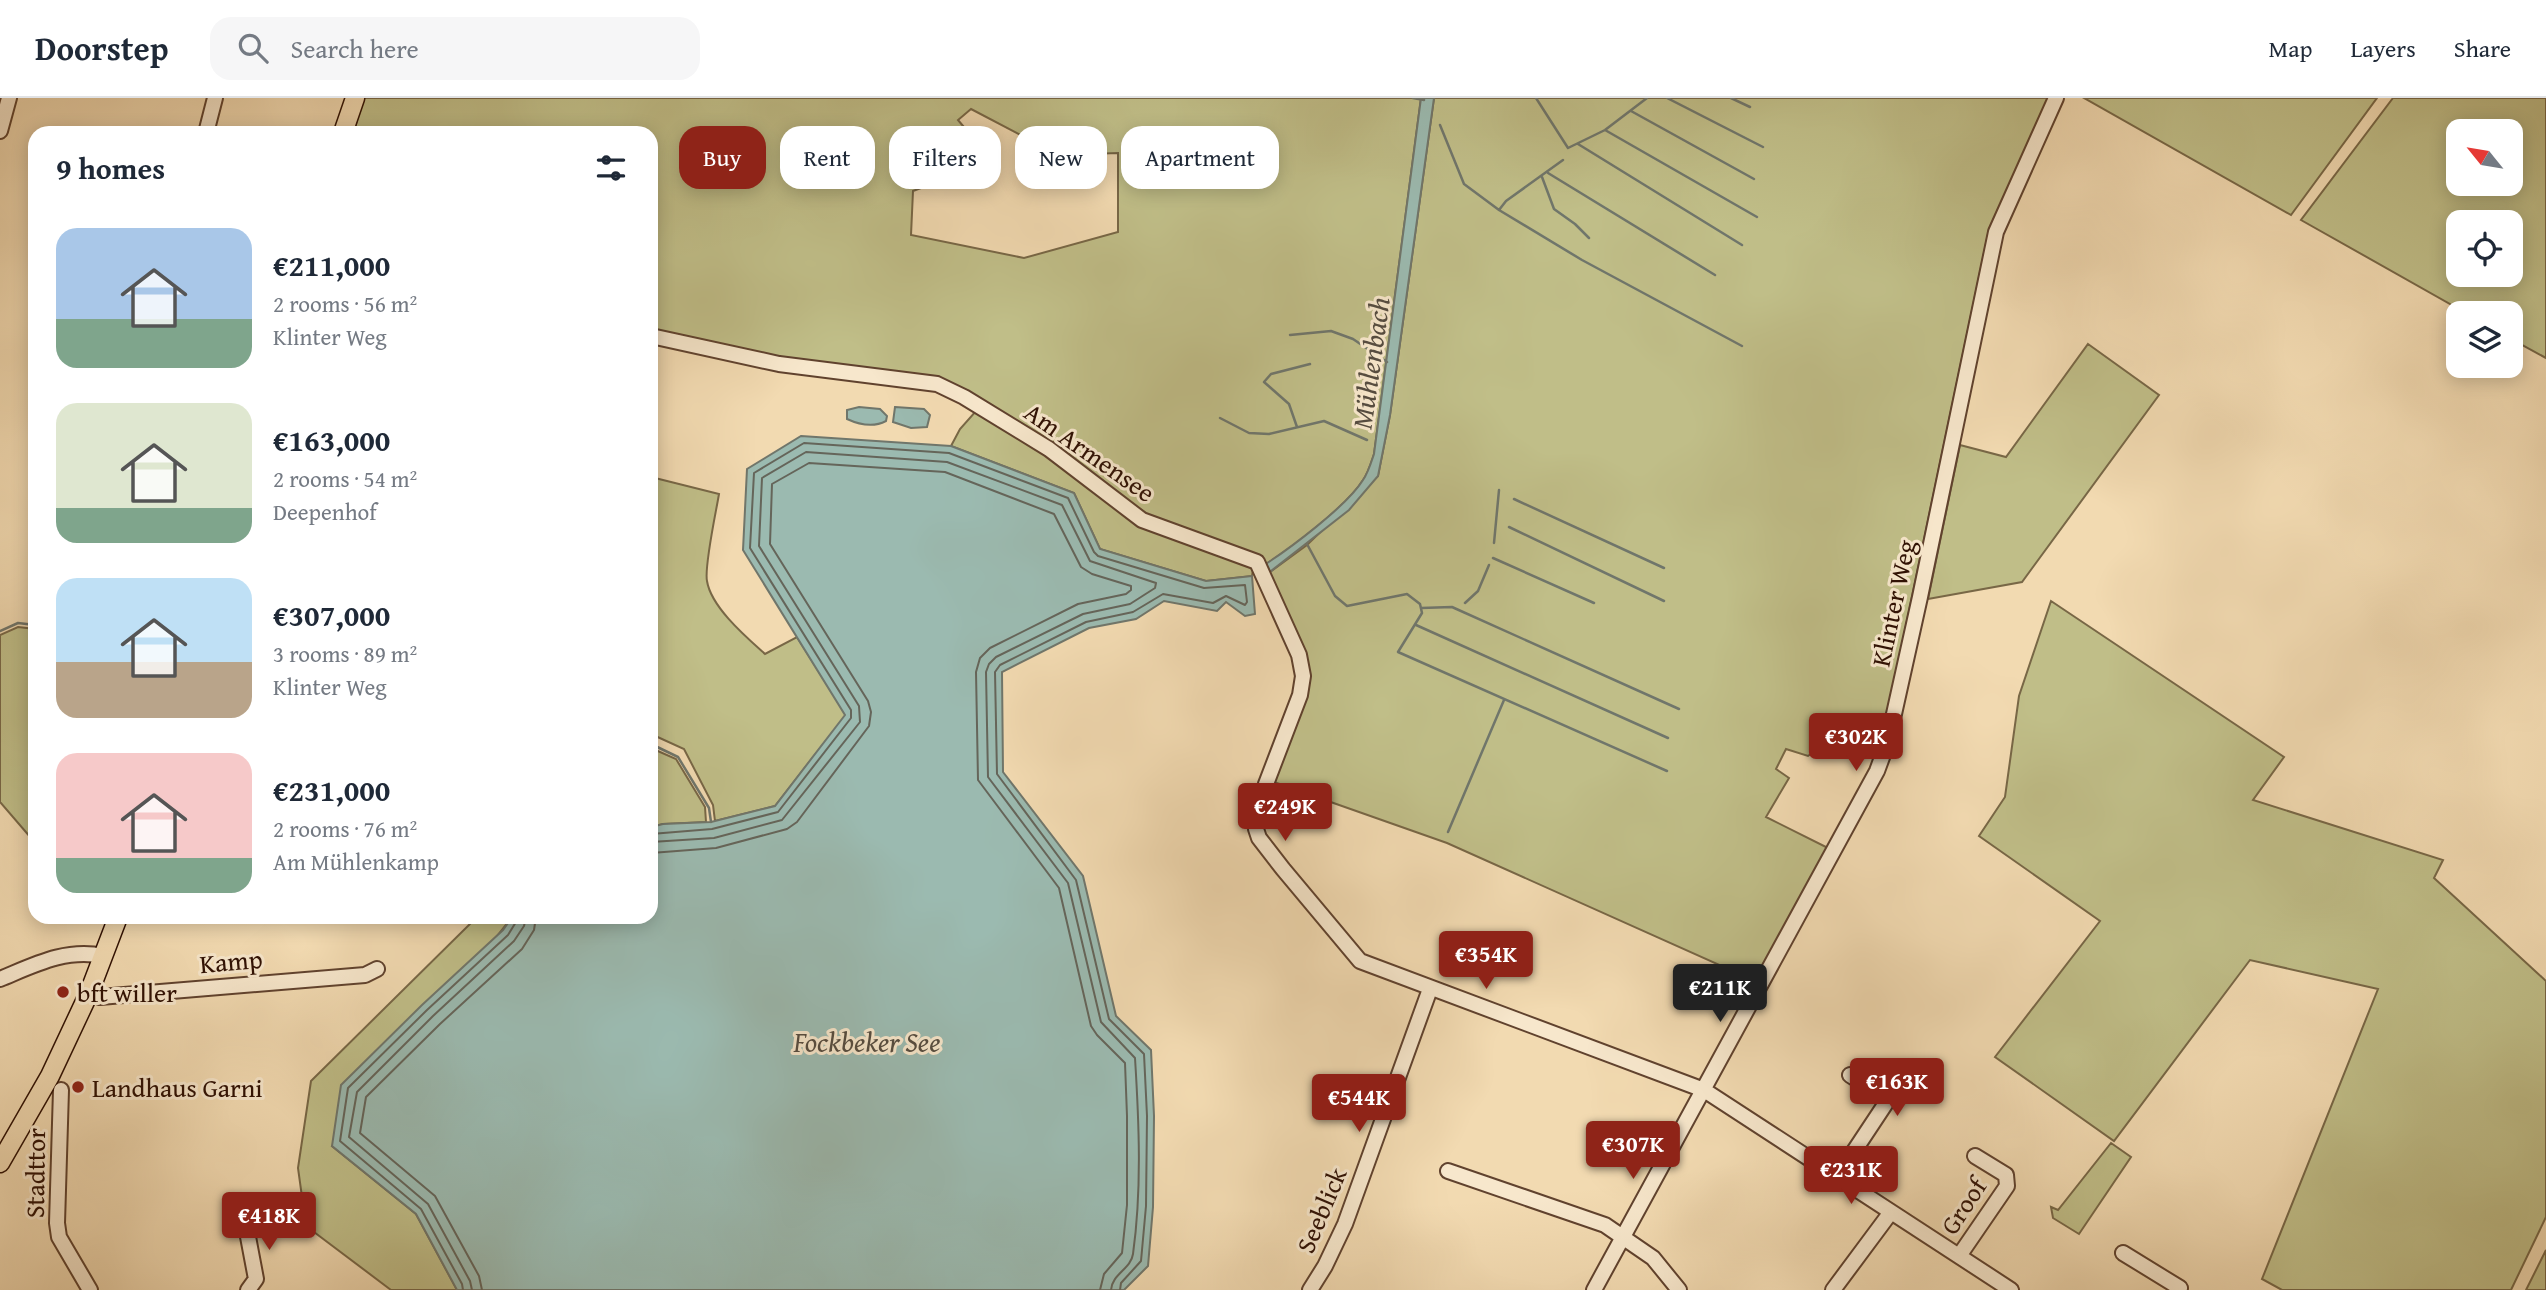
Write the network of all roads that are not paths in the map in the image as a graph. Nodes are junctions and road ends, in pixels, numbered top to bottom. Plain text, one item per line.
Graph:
1 (9, 98) edge
2 (215, 98) edge
3 (355, 98) edge
4 (2056, 98) edge
5 (208, 126) edge
6 (345, 126) edge
7 (0, 131) edge
8 (658, 338) edge
9 (115, 924) edge
10 (103, 957) junction
11 (377, 969) dead end
12 (0, 979) edge
13 (1430, 989) junction
14 (89, 993) junction
15 (1850, 1075) dead end
16 (61, 1090) dead end
17 (1704, 1090) junction
18 (1975, 1156) dead end
19 (0, 1163) edge
20 (1448, 1171) dead end
21 (1837, 1177) junction
22 (242, 1205) dead end
23 (1891, 1212) junction
24 (1622, 1237) junction
25 (2123, 1253) dead end
26 (1959, 1256) junction
27 (90, 1290) edge
28 (248, 1290) edge
29 (1310, 1290) edge
30 (1594, 1290) edge
31 (1679, 1290) edge
32 (1833, 1290) edge
33 (2011, 1290) edge
34 (2179, 1290) edge

1 - 7 street
2 - 5 street
3 - 6 main road
4 - 17 street, Klinter Weg
8 - 13 street, Am Armensee
9 - 10 main road
10 - 12 street
10 - 14 main road
11 - 14 street, Kamp
13 - 17 street
13 - 29 street, Seeblick
14 - 19 main road
15 - 21 street
16 - 27 street, Stadttor
17 - 21 street
17 - 24 street, Klinter Weg
18 - 26 street, Groof
20 - 24 street
21 - 23 street
22 - 28 street
23 - 26 street
23 - 32 street
24 - 30 street, Klinter Weg
24 - 31 street
25 - 34 street
26 - 33 street

